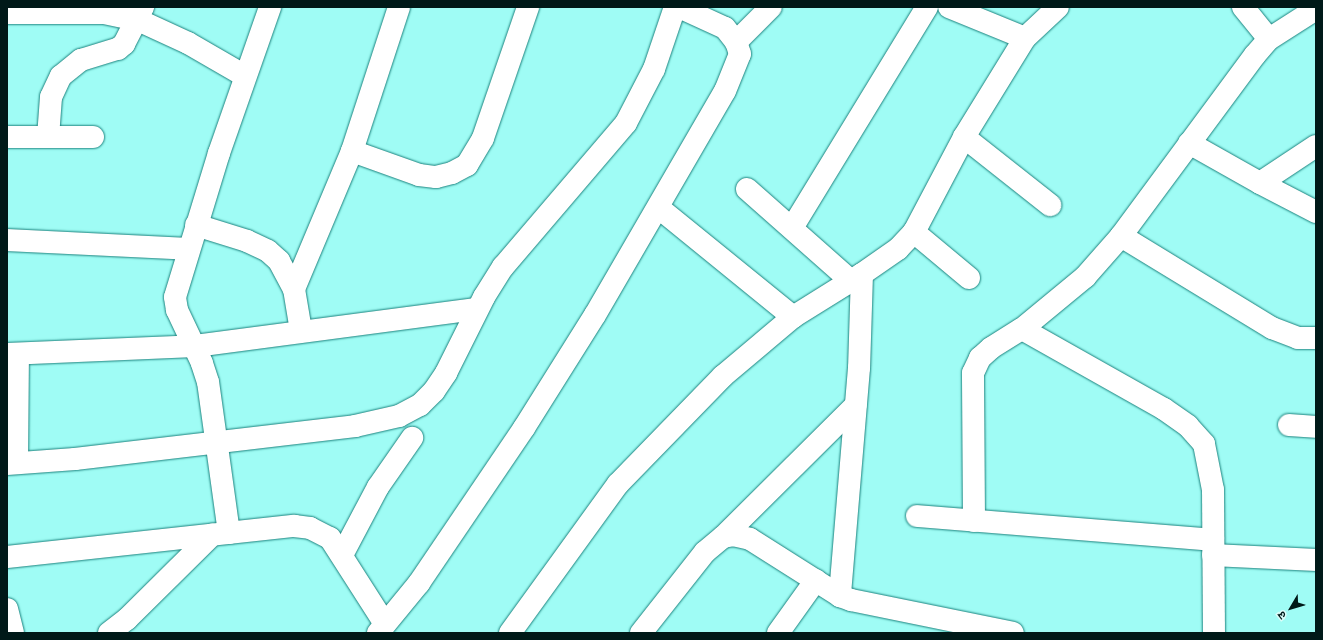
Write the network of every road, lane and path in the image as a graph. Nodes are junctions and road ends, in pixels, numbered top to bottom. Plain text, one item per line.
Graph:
1 (270, 7) edge
2 (399, 7) edge
3 (528, 7) edge
4 (675, 7) edge
5 (679, 7) edge
6 (771, 7) edge
7 (927, 7) edge
8 (949, 7) edge
9 (1058, 7) edge
10 (1243, 7) edge
11 (1316, 9) edge
12 (7, 12) edge
13 (707, 12) edge
14 (140, 14) edge
15 (1025, 38) junction
16 (1269, 39) junction
17 (736, 42) junction
18 (245, 76) junction
19 (7, 137) edge
20 (48, 137) junction
21 (93, 137) dead end
22 (964, 137) junction
23 (1189, 143) junction
24 (1316, 146) edge
25 (352, 151) junction
26 (1260, 183) junction
27 (747, 189) dead end
28 (1050, 205) dead end
29 (659, 208) junction
30 (1316, 212) edge
31 (196, 225) junction
32 (792, 228) junction
33 (914, 232) junction
34 (1122, 236) junction
35 (7, 240) edge
36 (188, 249) junction
37 (856, 277) junction
38 (969, 278) dead end
39 (294, 289) junction
40 (477, 309) junction
41 (792, 318) junction
42 (1022, 328) junction
43 (301, 331) junction
44 (1316, 338) edge
45 (195, 346) junction
46 (13, 354) edge
47 (856, 406) junction
48 (1289, 425) dead end
49 (1316, 427) edge
50 (412, 438) dead end
51 (215, 442) junction
52 (12, 463) edge
53 (917, 516) dead end
54 (974, 521) junction
55 (220, 534) junction
56 (723, 538) junction
57 (1213, 548) junction
58 (342, 555) junction
59 (7, 557) edge
60 (1316, 560) edge
61 (816, 580) junction
62 (840, 596) junction
63 (7, 609) edge
64 (946, 627) edge
65 (381, 628) edge
66 (13, 633) edge
67 (109, 633) edge
68 (510, 633) edge
69 (641, 633) edge
70 (778, 633) edge
71 (1013, 633) edge
72 (1214, 633) edge

1 - 18 street
2 - 25 street
3 - 25 street
4 - 40 street
5 - 13 street
6 - 17 street
7 - 32 street
8 - 15 street
9 - 15 street
10 - 16 street
11 - 16 street
12 - 14 street
13 - 17 street
14 - 18 street
14 - 20 street
15 - 22 street
16 - 23 street
17 - 29 street
18 - 31 street
19 - 20 street
20 - 21 street
22 - 28 street
22 - 33 street
23 - 26 street
23 - 34 street
24 - 26 street
25 - 39 street
26 - 30 street
27 - 32 street
29 - 41 street
29 - 65 street
31 - 36 street
31 - 39 street
32 - 37 street
33 - 37 street
33 - 38 street
34 - 42 street
34 - 44 street
35 - 36 street
36 - 45 street
37 - 41 street
37 - 47 street
39 - 43 street
40 - 43 street
40 - 51 street
41 - 68 street
42 - 54 street
42 - 57 street
43 - 45 street
45 - 46 street
45 - 51 street
46 - 52 street
47 - 56 street
47 - 62 street
48 - 49 street
50 - 58 street
51 - 52 street
51 - 55 street
53 - 54 street
54 - 57 street
55 - 58 street
55 - 59 street
55 - 67 street
56 - 61 street
56 - 69 street
57 - 60 street
57 - 72 street
58 - 65 street
61 - 62 street
61 - 70 street
62 - 64 street
63 - 66 street
64 - 71 street

